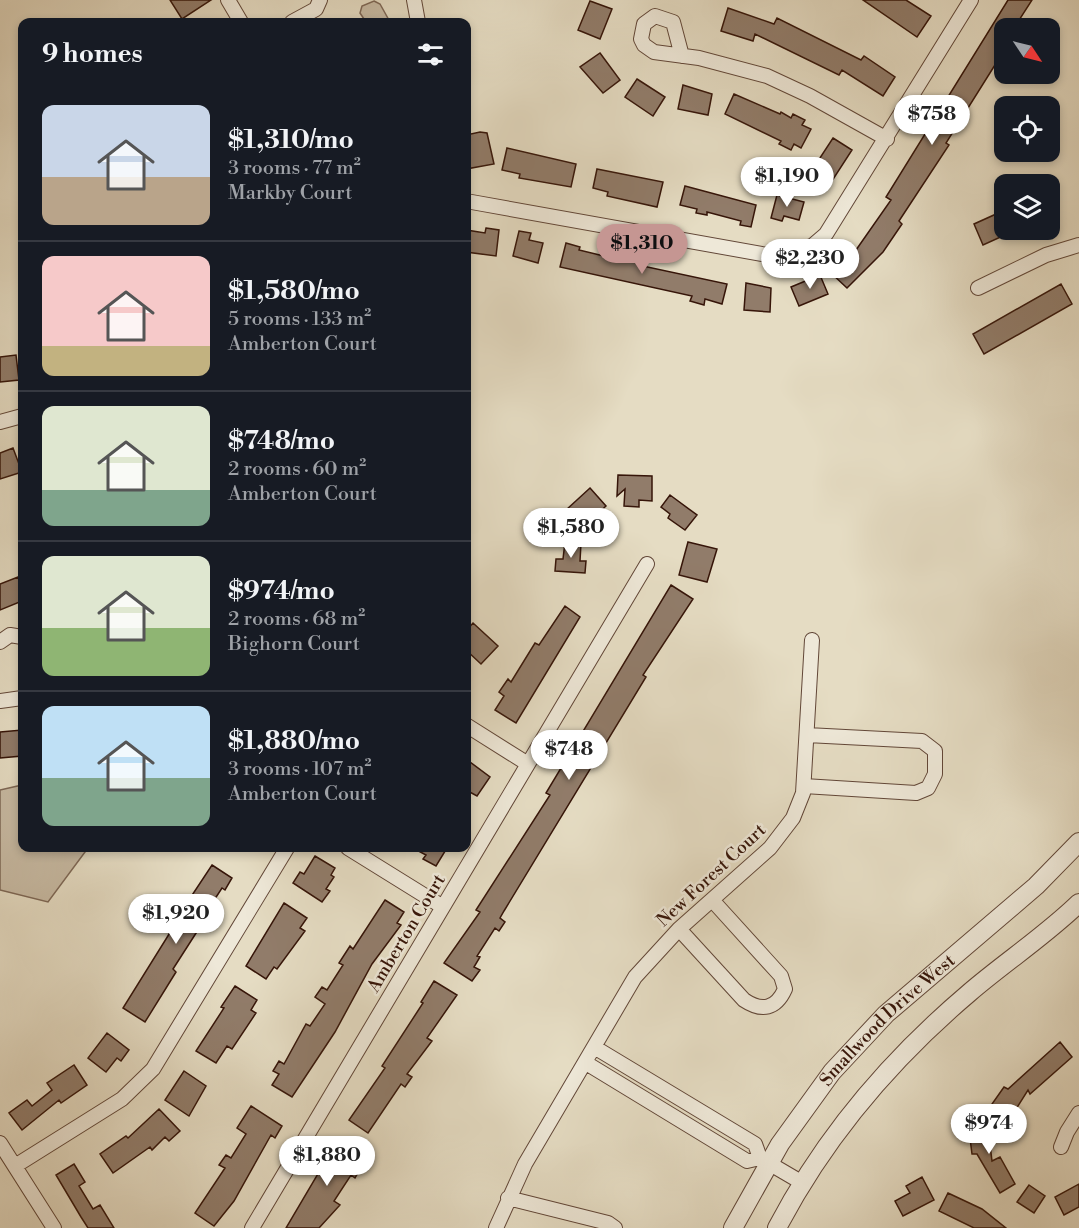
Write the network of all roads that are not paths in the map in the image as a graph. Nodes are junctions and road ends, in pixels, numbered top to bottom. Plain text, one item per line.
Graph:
1 (228, 0) edge
2 (320, 0) edge
3 (414, 0) edge
4 (969, 0) edge
5 (239, 18) edge
6 (299, 18) edge
7 (417, 18) edge
8 (682, 56) dead end
9 (887, 139) junction
10 (471, 202) edge
11 (1079, 245) edge
12 (978, 288) dead end
13 (18, 417) edge
14 (0, 422) edge
15 (647, 564) dead end
16 (18, 636) edge
17 (812, 640) dead end
18 (0, 642) edge
19 (18, 699) edge
20 (0, 701) edge
21 (471, 728) edge
22 (807, 735) junction
23 (528, 764) junction
24 (804, 786) junction
25 (1079, 842) edge
26 (285, 852) edge
27 (354, 852) edge
28 (713, 901) junction
29 (1079, 903) edge
30 (443, 907) junction
31 (679, 929) junction
32 (594, 1047) junction
33 (586, 1064) junction
34 (1079, 1113) edge
35 (0, 1143) edge
36 (1061, 1147) dead end
37 (764, 1161) junction
38 (15, 1166) junction
39 (801, 1182) junction
40 (508, 1198) junction
41 (54, 1228) edge
42 (252, 1228) edge
43 (496, 1228) edge
44 (615, 1228) edge
45 (733, 1228) edge
46 (777, 1228) edge

1 - 5 street
2 - 6 street
3 - 7 street
4 - 9 street
8 - 9 street
9 - 10 street
11 - 12 street
13 - 14 street
15 - 23 street, Amberton Court
16 - 18 street
17 - 22 street, New Forest Court
19 - 20 street
21 - 23 street
22 - 24 street, New Forest Court
22 - 24 street
23 - 30 street, Amberton Court
24 - 28 street, New Forest Court
25 - 37 street, Smallwood Drive West
26 - 38 street
27 - 30 street
28 - 31 street, New Forest Court
28 - 31 street
29 - 39 street, Smallwood Drive West
30 - 42 street, Amberton Court
31 - 32 street, New Forest Court
32 - 33 street, New Forest Court
32 - 37 street
33 - 37 street
33 - 40 street, New Forest Court
34 - 36 street
35 - 38 street
37 - 39 street
37 - 45 street, Smallwood Drive West
38 - 41 street
39 - 46 street, Smallwood Drive West
40 - 43 street, New Forest Court
40 - 44 street

